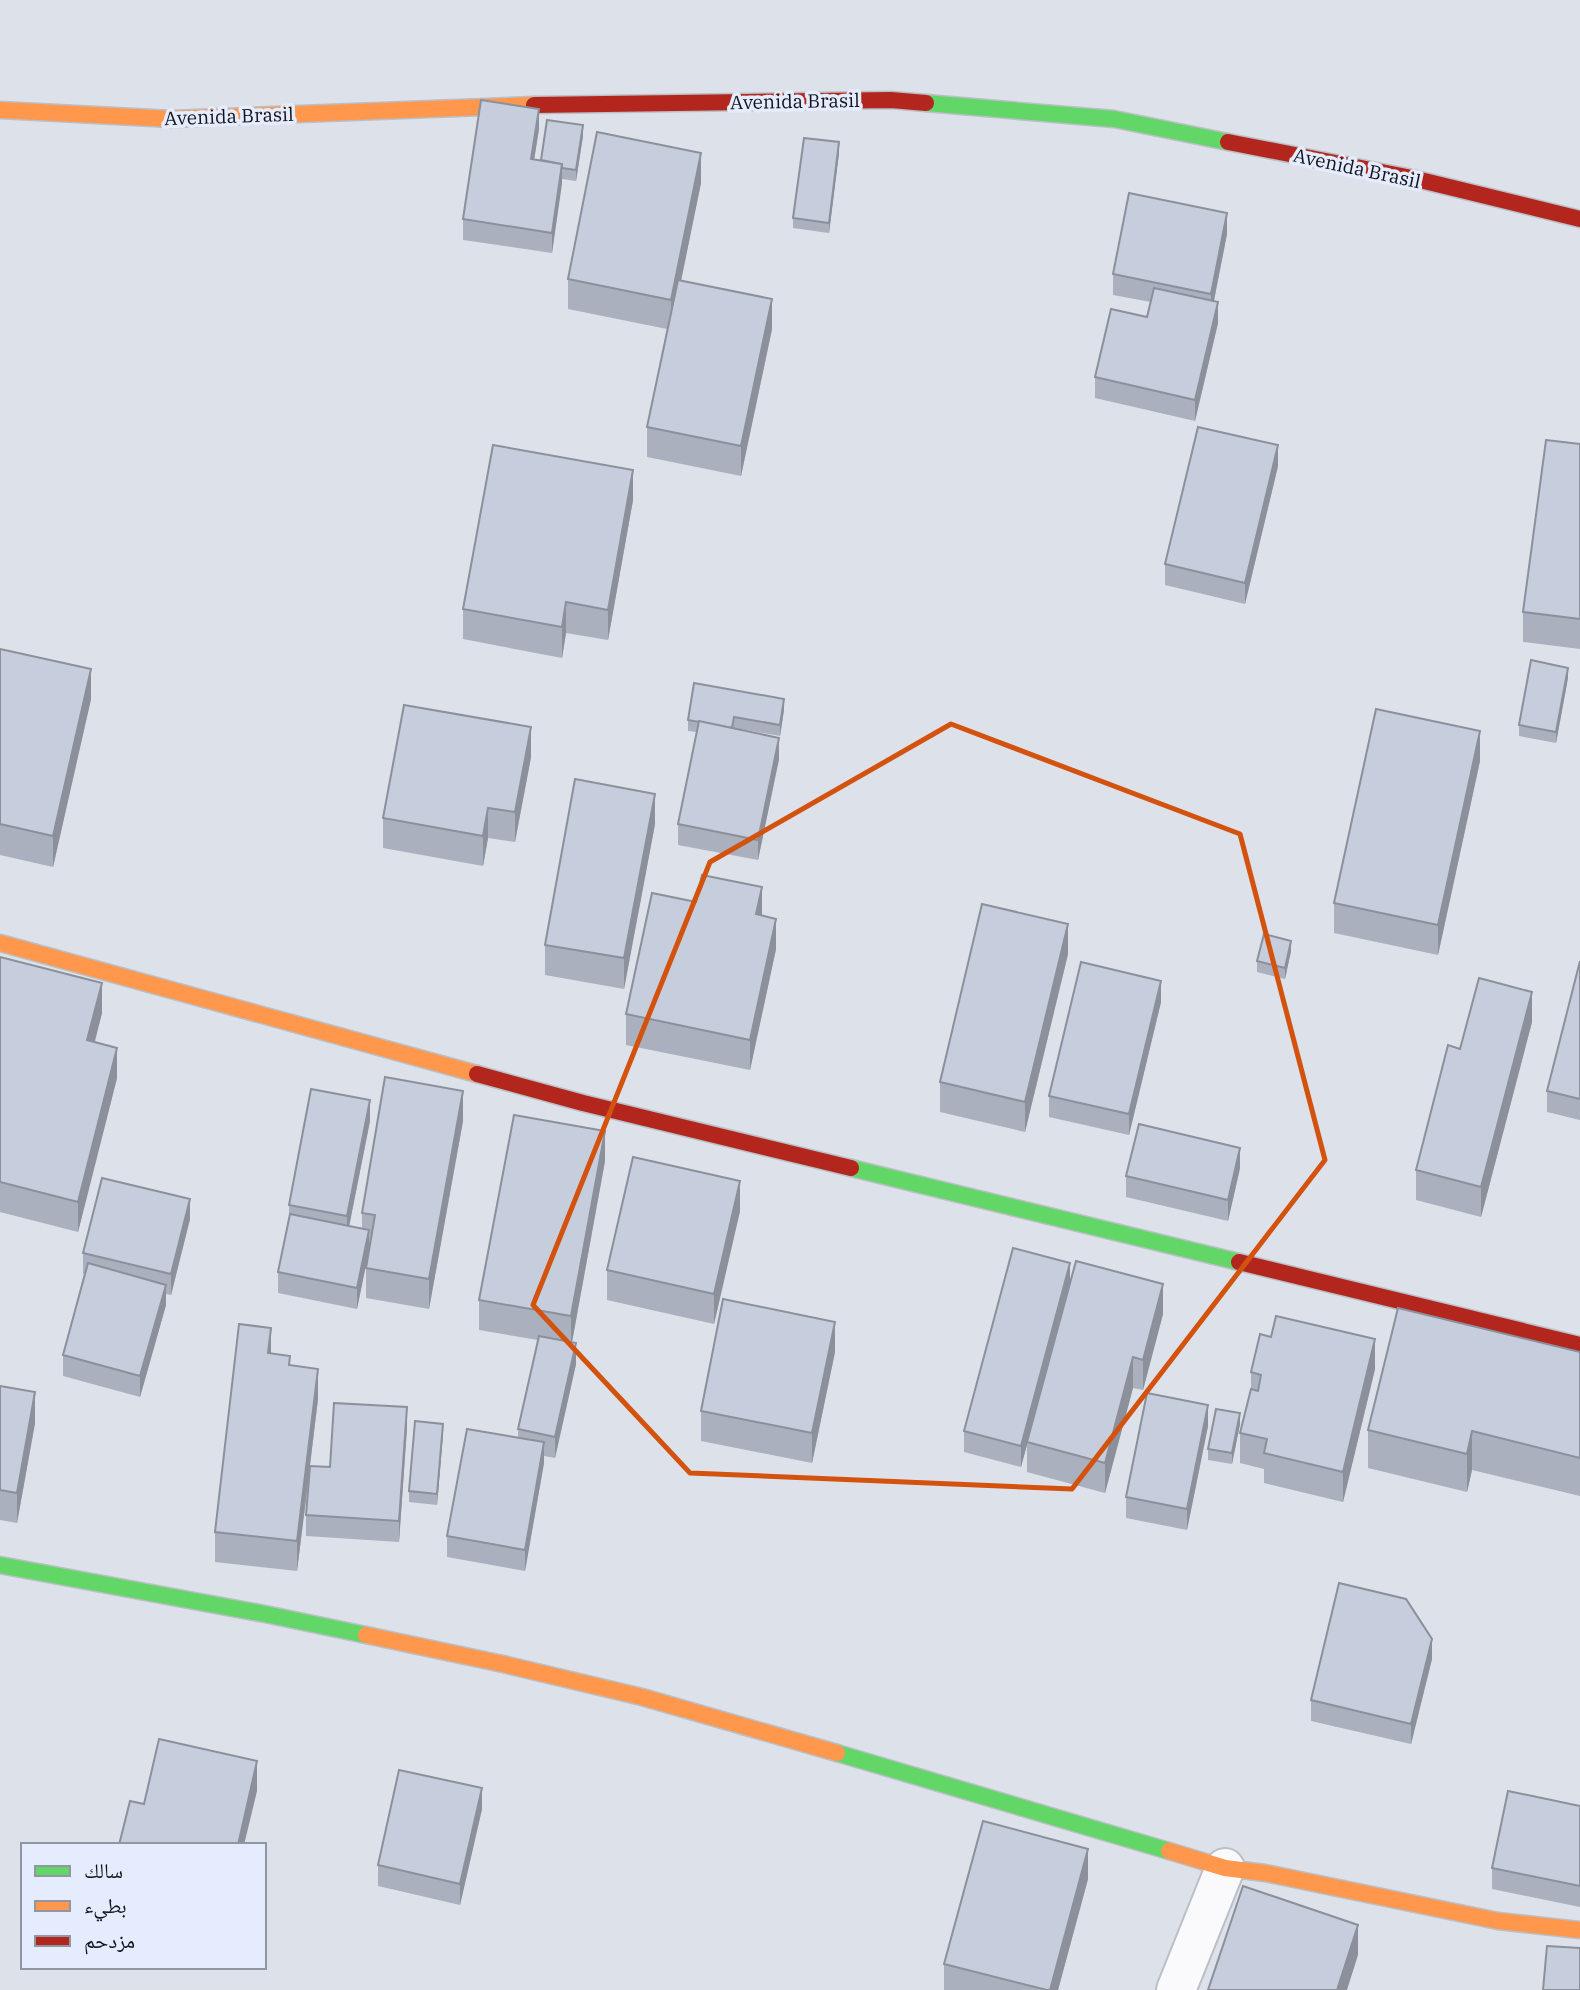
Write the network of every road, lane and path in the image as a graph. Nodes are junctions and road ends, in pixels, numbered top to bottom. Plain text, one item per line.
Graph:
1 (0, 110) edge
2 (1580, 219) edge
3 (0, 943) edge
4 (1580, 1345) edge
5 (0, 1565) edge
6 (1225, 1868) junction
7 (1580, 1930) edge
8 (1176, 1990) edge

1 - 2 street, Avenida Brasil
3 - 4 street
5 - 6 street
6 - 7 street
6 - 8 street

